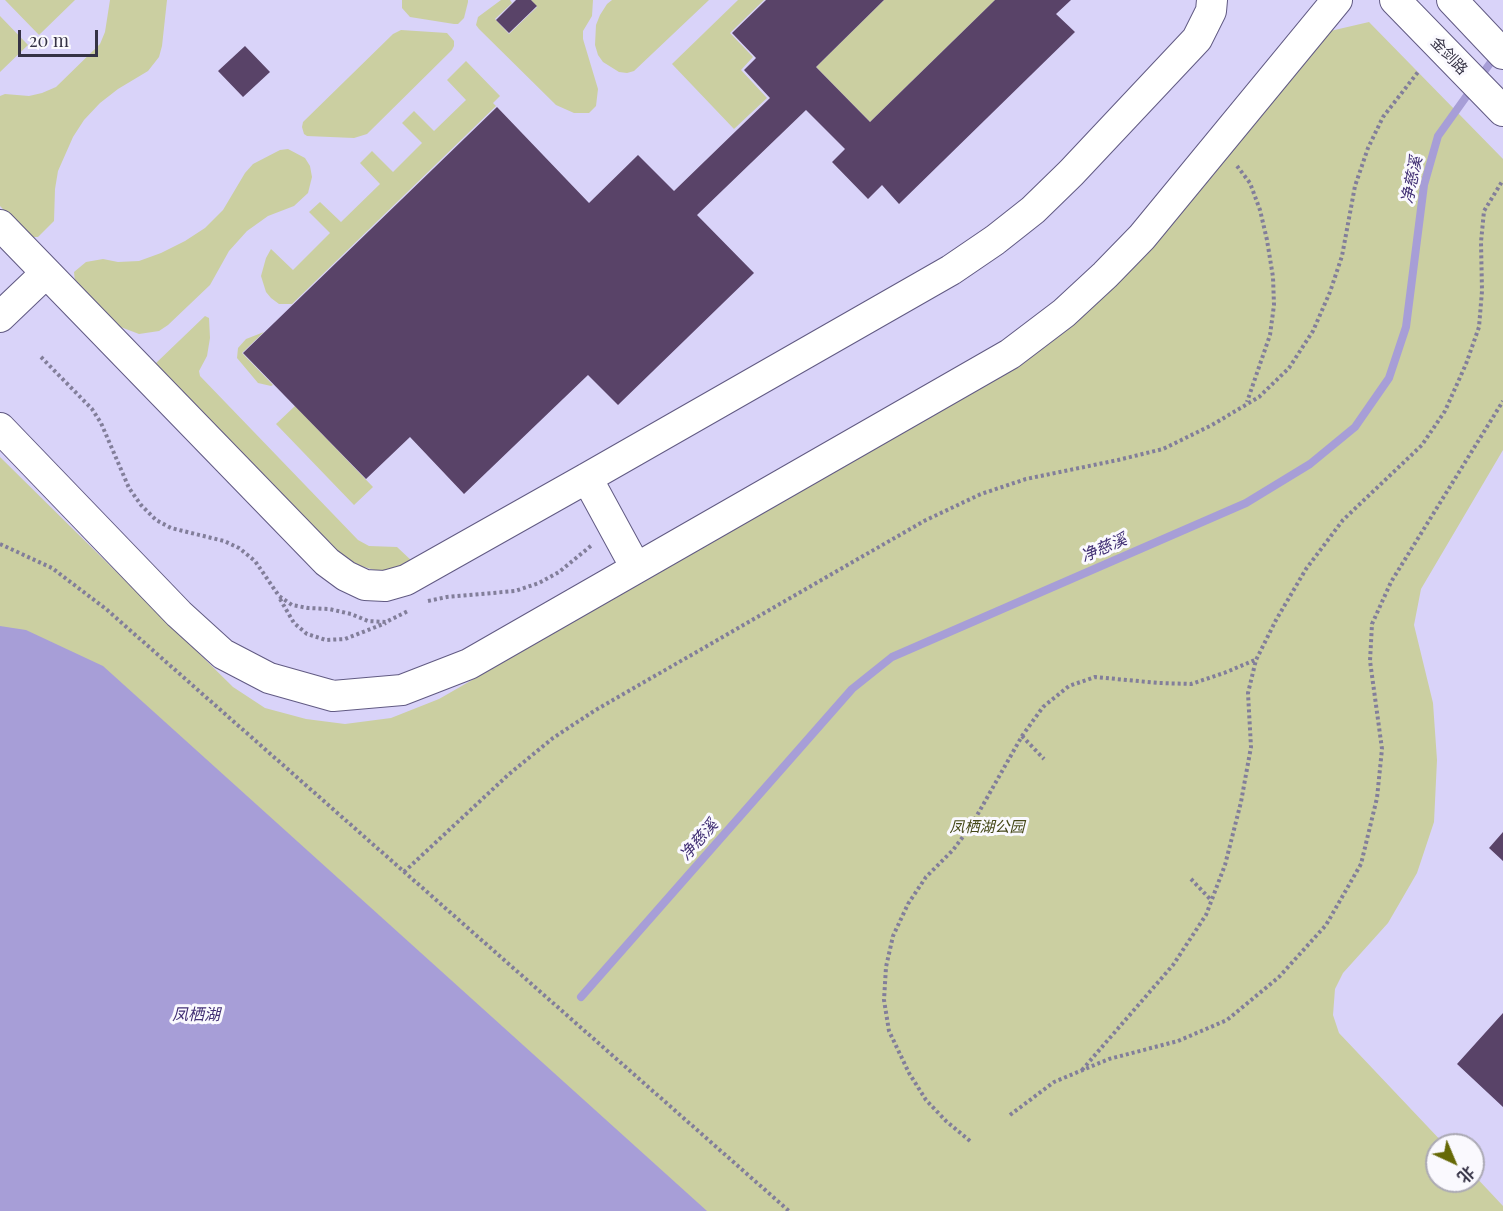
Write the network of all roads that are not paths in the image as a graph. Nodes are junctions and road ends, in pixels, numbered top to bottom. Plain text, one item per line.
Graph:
1 (1212, 0) edge
2 (1337, 0) edge
3 (1452, 0) edge
4 (1397, 2) edge
5 (1503, 54) edge
6 (1503, 111) edge
7 (0, 225) edge
8 (46, 273) junction
9 (0, 317) edge
10 (0, 428) edge
11 (586, 478) junction
12 (636, 568) junction

1 - 11 street
2 - 12 street
3 - 5 street
4 - 6 street, 金剑路
7 - 8 street
8 - 9 street
8 - 11 street
10 - 12 street
11 - 12 street

